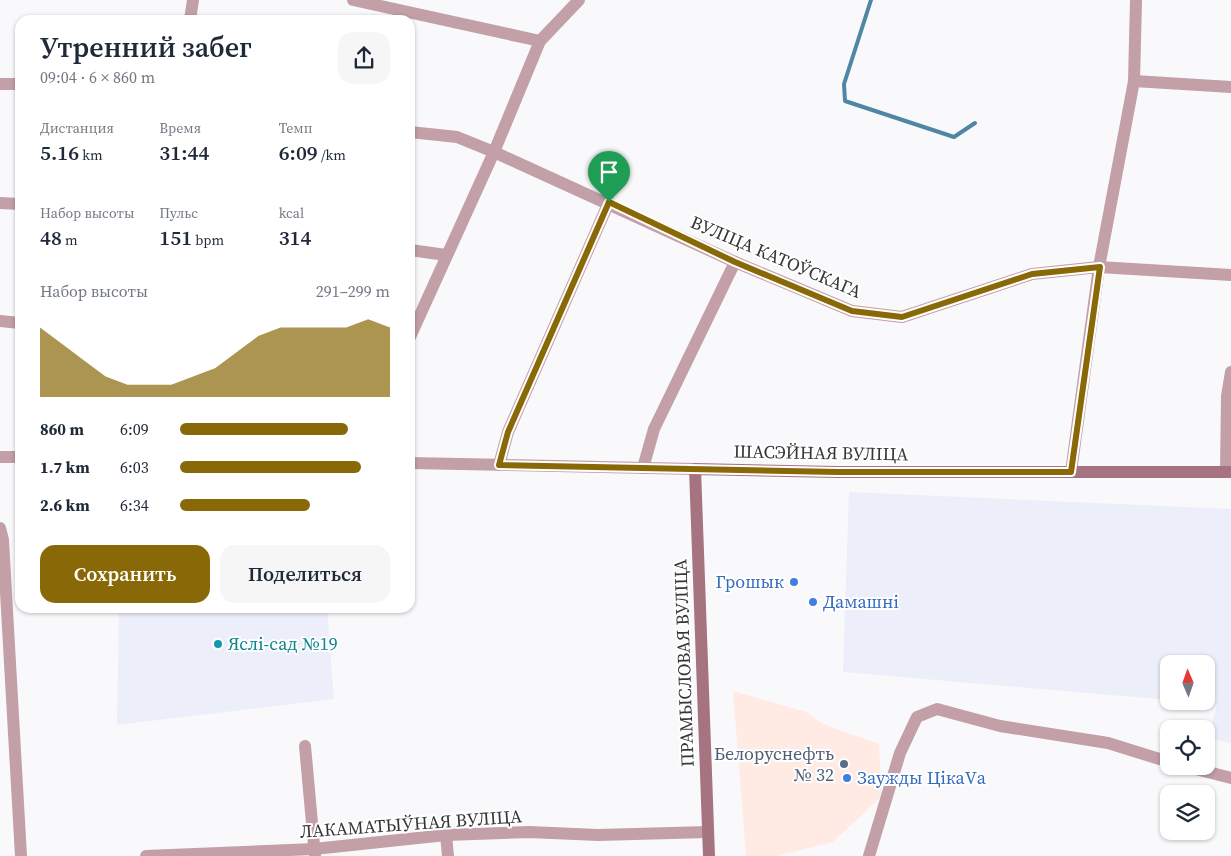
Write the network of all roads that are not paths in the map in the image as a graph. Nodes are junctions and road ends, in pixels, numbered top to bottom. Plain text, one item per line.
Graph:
1 (193, 0) edge
2 (353, 0) edge
3 (579, 0) edge
4 (1136, 0) edge
5 (191, 15) edge
6 (540, 41) junction
7 (1134, 81) junction
8 (0, 84) edge
9 (15, 84) edge
10 (1231, 87) edge
11 (415, 133) edge
12 (494, 152) junction
13 (609, 202) junction
14 (0, 203) edge
15 (15, 204) edge
16 (415, 251) edge
17 (446, 255) junction
18 (735, 262) junction
19 (1100, 267) junction
20 (1231, 276) edge
21 (0, 321) edge
22 (15, 322) edge
23 (415, 326) edge
24 (1231, 372) edge
25 (0, 457) edge
26 (15, 457) edge
27 (415, 463) edge
28 (499, 465) junction
29 (643, 468) junction
30 (695, 469) junction
31 (1071, 472) junction
32 (1228, 472) edge
33 (0, 528) edge
34 (305, 746) dead end
35 (1160, 759) edge
36 (1215, 774) edge
37 (1231, 778) edge
38 (708, 832) junction
39 (446, 835) junction
40 (314, 853) edge
41 (177, 855) edge
42 (21, 856) edge
43 (146, 856) edge
44 (448, 856) edge
45 (709, 856) edge
46 (869, 856) edge

1 - 5 street
2 - 6 street
3 - 6 street
4 - 7 street
6 - 12 street
7 - 10 street
7 - 19 street
8 - 9 street
11 - 12 street, ВУЛІЦА КАТОЎСКАГА
12 - 13 street, ВУЛІЦА КАТОЎСКАГА
12 - 17 street
13 - 18 street, ВУЛІЦА КАТОЎСКАГА
13 - 28 street
14 - 15 street
16 - 17 street
17 - 23 street
18 - 19 street, ВУЛІЦА КАТОЎСКАГА
18 - 29 street
19 - 20 street, ВУЛІЦА КАТОЎСКАГА
19 - 31 street
21 - 22 street
24 - 32 street
25 - 26 street
27 - 28 street, ШАСЭЙНАЯ ВУЛІЦА
28 - 29 street, ШАСЭЙНАЯ ВУЛІЦА
29 - 30 street, ШАСЭЙНАЯ ВУЛІЦА
30 - 31 main road, ШАСЭЙНАЯ ВУЛІЦА
30 - 38 main road, ПРАМЫСЛОВАЯ ВУЛІЦА
31 - 32 main road, ШАСЭЙНАЯ ВУЛІЦА
33 - 42 street
34 - 40 street
35 - 46 street
36 - 37 street
38 - 39 street, ЛАКАМАТЫЎНАЯ ВУЛІЦА
38 - 45 main road, ПРАМЫСЛОВАЯ ВУЛІЦА
39 - 40 street, ЛАКАМАТЫЎНАЯ ВУЛІЦА
39 - 44 street
40 - 41 street, ЛАКАМАТЫЎНАЯ ВУЛІЦА
41 - 43 street, ЛАКАМАТЫЎНАЯ ВУЛІЦА

